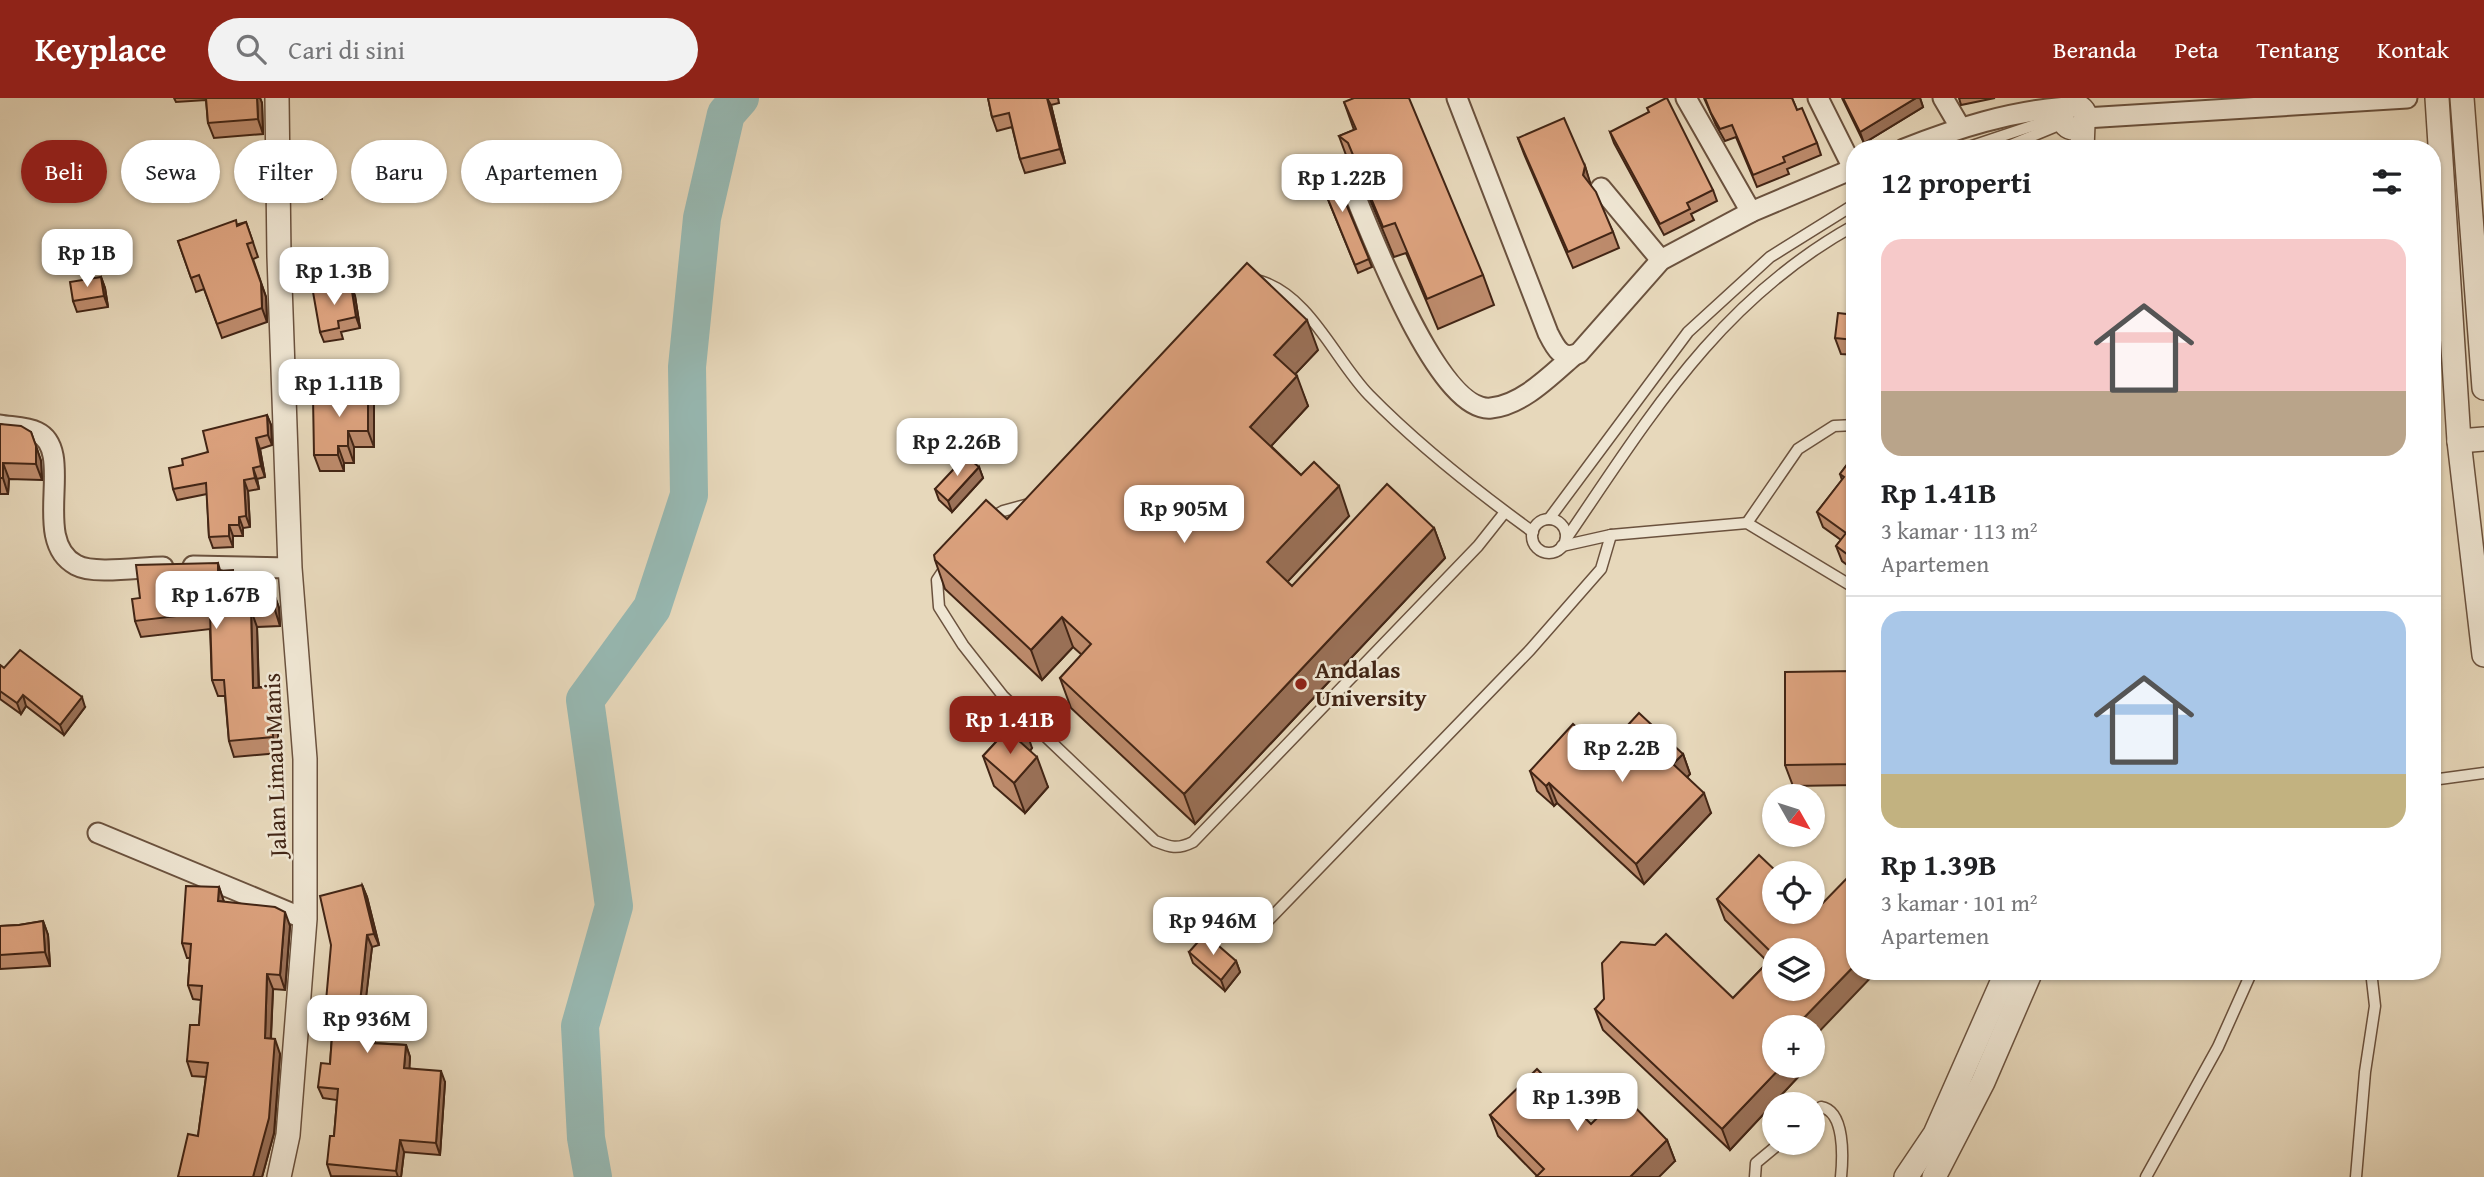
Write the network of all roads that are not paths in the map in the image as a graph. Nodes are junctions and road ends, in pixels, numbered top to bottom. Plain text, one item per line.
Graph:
1 (277, 98) edge
2 (1457, 98) edge
3 (1686, 98) edge
4 (1818, 98) edge
5 (1943, 98) edge
6 (2407, 98) edge
7 (2437, 98) edge
8 (2462, 98) edge
9 (2072, 114) edge
10 (1959, 127) junction
11 (1926, 140) edge
12 (1991, 140) edge
13 (2019, 140) edge
14 (2065, 140) edge
15 (2079, 140) edge
16 (2440, 140) edge
17 (1846, 152) edge
18 (2441, 160) edge
19 (1846, 171) edge
20 (1348, 178) edge
21 (1601, 188) dead end
22 (1846, 210) edge
23 (1751, 212) junction
24 (1846, 231) edge
25 (1661, 260) junction
26 (1247, 285) edge
27 (1572, 357) junction
28 (2484, 388) edge
29 (0, 425) edge
30 (1846, 425) edge
31 (2484, 439) edge
32 (2459, 441) junction
33 (1037, 498) edge
34 (1505, 512) junction
35 (1549, 519) junction
36 (1748, 523) junction
37 (984, 526) edge
38 (1533, 532) junction
39 (1611, 535) junction
40 (1564, 543) junction
41 (955, 557) edge
42 (290, 568) junction
43 (1846, 583) edge
44 (2484, 655) edge
45 (2484, 773) edge
46 (2441, 779) edge
47 (98, 832) dead end
48 (305, 919) junction
49 (1257, 932) dead end
50 (2003, 980) edge
51 (2027, 980) edge
52 (2248, 980) edge
53 (2372, 980) edge
54 (1825, 1108) edge
55 (1766, 1155) edge
56 (279, 1177) edge
57 (1755, 1177) edge
58 (1841, 1177) edge
59 (1906, 1177) edge
60 (1934, 1177) edge
61 (2146, 1177) edge
62 (2356, 1177) edge

1 - 42 street, Jalan Limau Manis
2 - 27 street
3 - 23 street
4 - 17 street
5 - 10 street
6 - 9 street
7 - 16 street
8 - 28 street
9 - 10 street
9 - 12 lane
9 - 13 lane
9 - 14 street
9 - 15 street
10 - 11 street
18 - 32 street
19 - 23 street
20 - 27 street
21 - 25 street
22 - 35 lane
23 - 25 street
24 - 40 lane
25 - 27 street
26 - 34 lane
29 - 42 street
30 - 36 lane
31 - 32 street
32 - 44 street
33 - 37 lane
34 - 38 lane
34 - 41 lane
35 - 38 lane
35 - 40 lane
36 - 39 lane
36 - 43 lane
38 - 40 lane
39 - 40 lane
39 - 49 lane
42 - 48 street, Jalan Limau Manis
45 - 46 lane
47 - 48 street
48 - 56 street, Jalan Limau Manis
50 - 59 street
51 - 60 street
52 - 61 lane
53 - 62 lane
54 - 58 lane
55 - 57 lane

